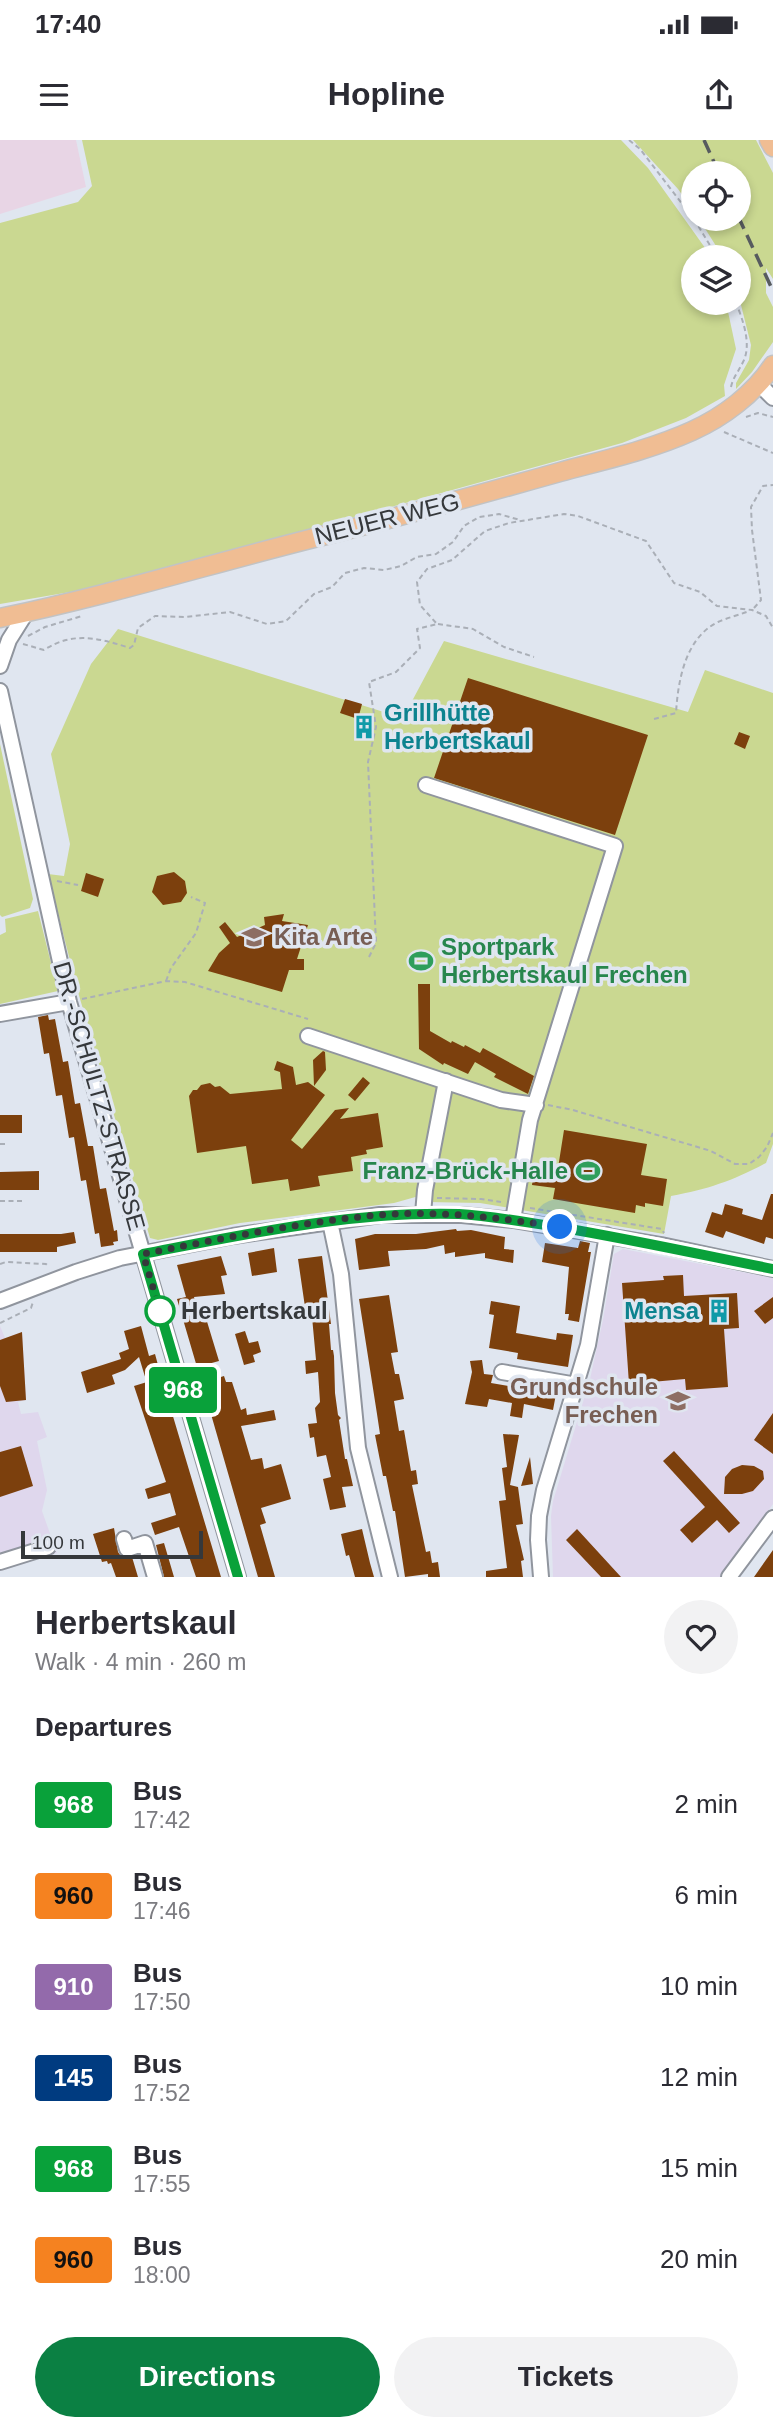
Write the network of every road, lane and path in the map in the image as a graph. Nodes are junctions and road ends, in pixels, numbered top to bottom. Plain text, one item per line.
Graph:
1 (629, 140) edge
2 (769, 140) edge
3 (773, 146) edge
4 (681, 202) edge
5 (741, 315) edge
6 (773, 365) edge
7 (759, 384) junction
8 (773, 398) edge
9 (740, 402) junction
10 (723, 431) dead end
11 (773, 453) edge
12 (773, 485) edge
13 (521, 520) junction
14 (752, 610) junction
15 (26, 613) junction
16 (0, 618) edge
17 (437, 624) junction
18 (773, 628) edge
19 (17, 638) dead end
20 (534, 657) dead end
21 (0, 666) edge
22 (0, 691) edge
23 (654, 719) dead end
24 (426, 785) dead end
25 (43, 882) junction
26 (78, 885) dead end
27 (191, 897) dead end
28 (369, 957) dead end
29 (166, 981) junction
30 (69, 1002) junction
31 (0, 1014) edge
32 (308, 1019) dead end
33 (308, 1036) dead end
34 (446, 1081) junction
35 (536, 1105) junction
36 (773, 1133) edge
37 (0, 1144) edge
38 (6, 1144) dead end
39 (425, 1198) junction
40 (23, 1200) dead end
41 (0, 1201) edge
42 (514, 1212) junction
43 (424, 1214) junction
44 (330, 1222) junction
45 (607, 1235) junction
46 (666, 1240) dead end
47 (143, 1254) junction
48 (0, 1264) edge
49 (773, 1269) edge
50 (52, 1270) dead end
51 (35, 1296) dead end
52 (0, 1301) edge
53 (0, 1322) edge
54 (502, 1372) dead end
55 (577, 1385) junction
56 (773, 1518) edge
57 (124, 1539) dead end
58 (48, 1546) dead end
59 (0, 1562) edge
60 (155, 1577) edge
61 (238, 1577) edge
62 (390, 1577) edge
63 (541, 1577) edge
64 (729, 1577) edge

1 - 4 path
2 - 3 main road
5 - 9 path
6 - 7 main road, NEUER WEG
7 - 8 street
7 - 9 main road, NEUER WEG
9 - 15 main road, NEUER WEG
10 - 11 path
12 - 14 path
13 - 14 path
13 - 17 path
13 - 19 path
14 - 18 path
14 - 23 path
15 - 16 main road, NEUER WEG
15 - 21 street
17 - 20 path
17 - 28 path
22 - 25 street, DR.-SCHULTZ-STRASSE
24 - 35 street
25 - 26 path
25 - 30 street, DR.-SCHULTZ-STRASSE
27 - 29 path
29 - 30 path
29 - 32 path
30 - 31 street
30 - 47 street, DR.-SCHULTZ-STRASSE
33 - 34 street
34 - 35 street
34 - 39 street
35 - 36 path
35 - 42 street
37 - 38 path
39 - 42 path
39 - 43 street
40 - 41 path
42 - 43 street
42 - 45 street
42 - 46 path
43 - 44 street
44 - 47 street
44 - 62 street
45 - 49 street
45 - 55 street
47 - 52 street
47 - 61 street, DR.-SCHULTZ-STRASSE
48 - 50 path
51 - 53 path
54 - 55 street
55 - 63 street
56 - 64 street
57 - 60 street
58 - 59 street

